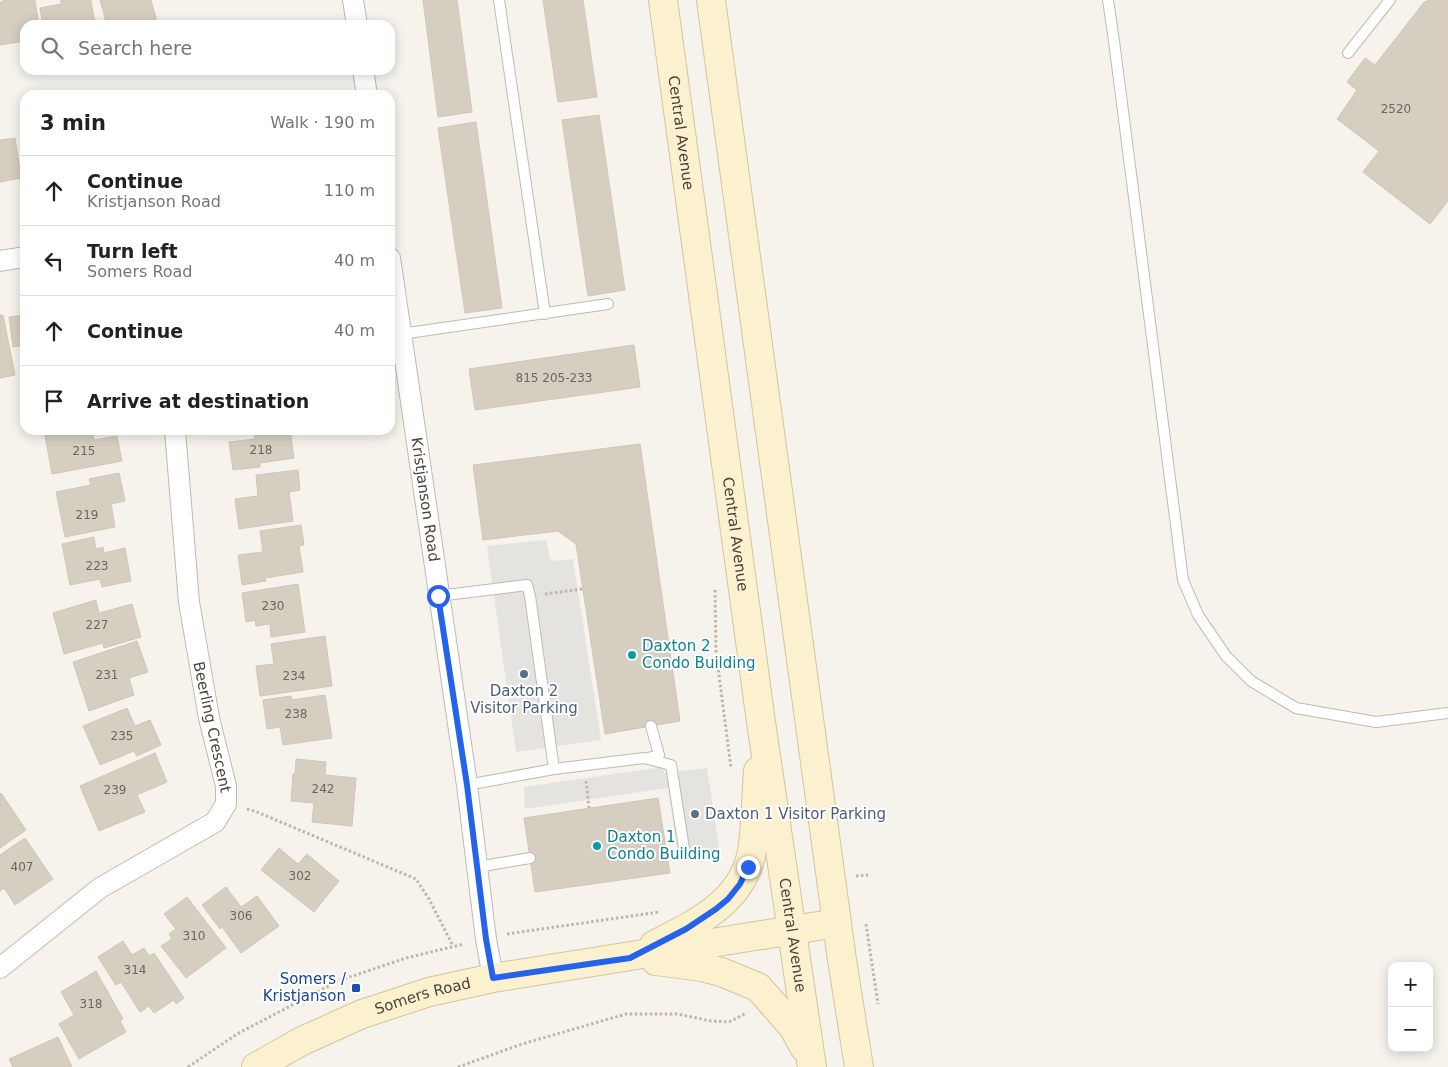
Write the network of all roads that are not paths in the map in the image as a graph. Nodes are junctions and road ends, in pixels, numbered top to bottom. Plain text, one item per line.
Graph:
1 (353, 0) edge
2 (499, 0) edge
3 (663, 0) edge
4 (711, 0) edge
5 (1108, 0) edge
6 (1390, 0) edge
7 (356, 20) edge
8 (1348, 53) dead end
9 (364, 75) edge
10 (366, 90) edge
11 (20, 258) edge
12 (0, 261) edge
13 (395, 293) edge
14 (608, 304) dead end
15 (544, 314) junction
16 (401, 334) junction
17 (175, 435) edge
18 (438, 596) junction
19 (1448, 713) edge
20 (761, 722) junction
21 (651, 726) dead end
22 (644, 758) junction
23 (554, 769) junction
24 (467, 785) junction
25 (685, 855) dead end
26 (530, 858) dead end
27 (477, 867) junction
28 (838, 923) junction
29 (792, 930) junction
30 (630, 958) junction
31 (0, 968) edge
32 (493, 978) junction
33 (812, 1065) edge
34 (256, 1067) edge
35 (859, 1067) edge

1 - 7 street
2 - 15 lane
3 - 20 main road, Central Avenue
4 - 28 main road
5 - 19 lane
6 - 8 lane
9 - 10 street
11 - 12 street
13 - 16 street, Kristjanson Road
14 - 15 lane
15 - 16 lane
16 - 18 street, Kristjanson Road
17 - 31 street, Beerling Crescent
18 - 23 lane
18 - 24 street, Kristjanson Road
20 - 29 main road, Central Avenue
20 - 30 main road
21 - 22 lane
22 - 23 lane
22 - 25 lane
23 - 24 lane
24 - 27 street, Kristjanson Road
26 - 27 lane
27 - 32 street, Kristjanson Road
28 - 29 main road, Somers Road
28 - 35 main road
29 - 30 main road, Somers Road
29 - 33 main road, Central Avenue
30 - 32 main road, Somers Road
30 - 33 main road
32 - 34 main road, Somers Road

